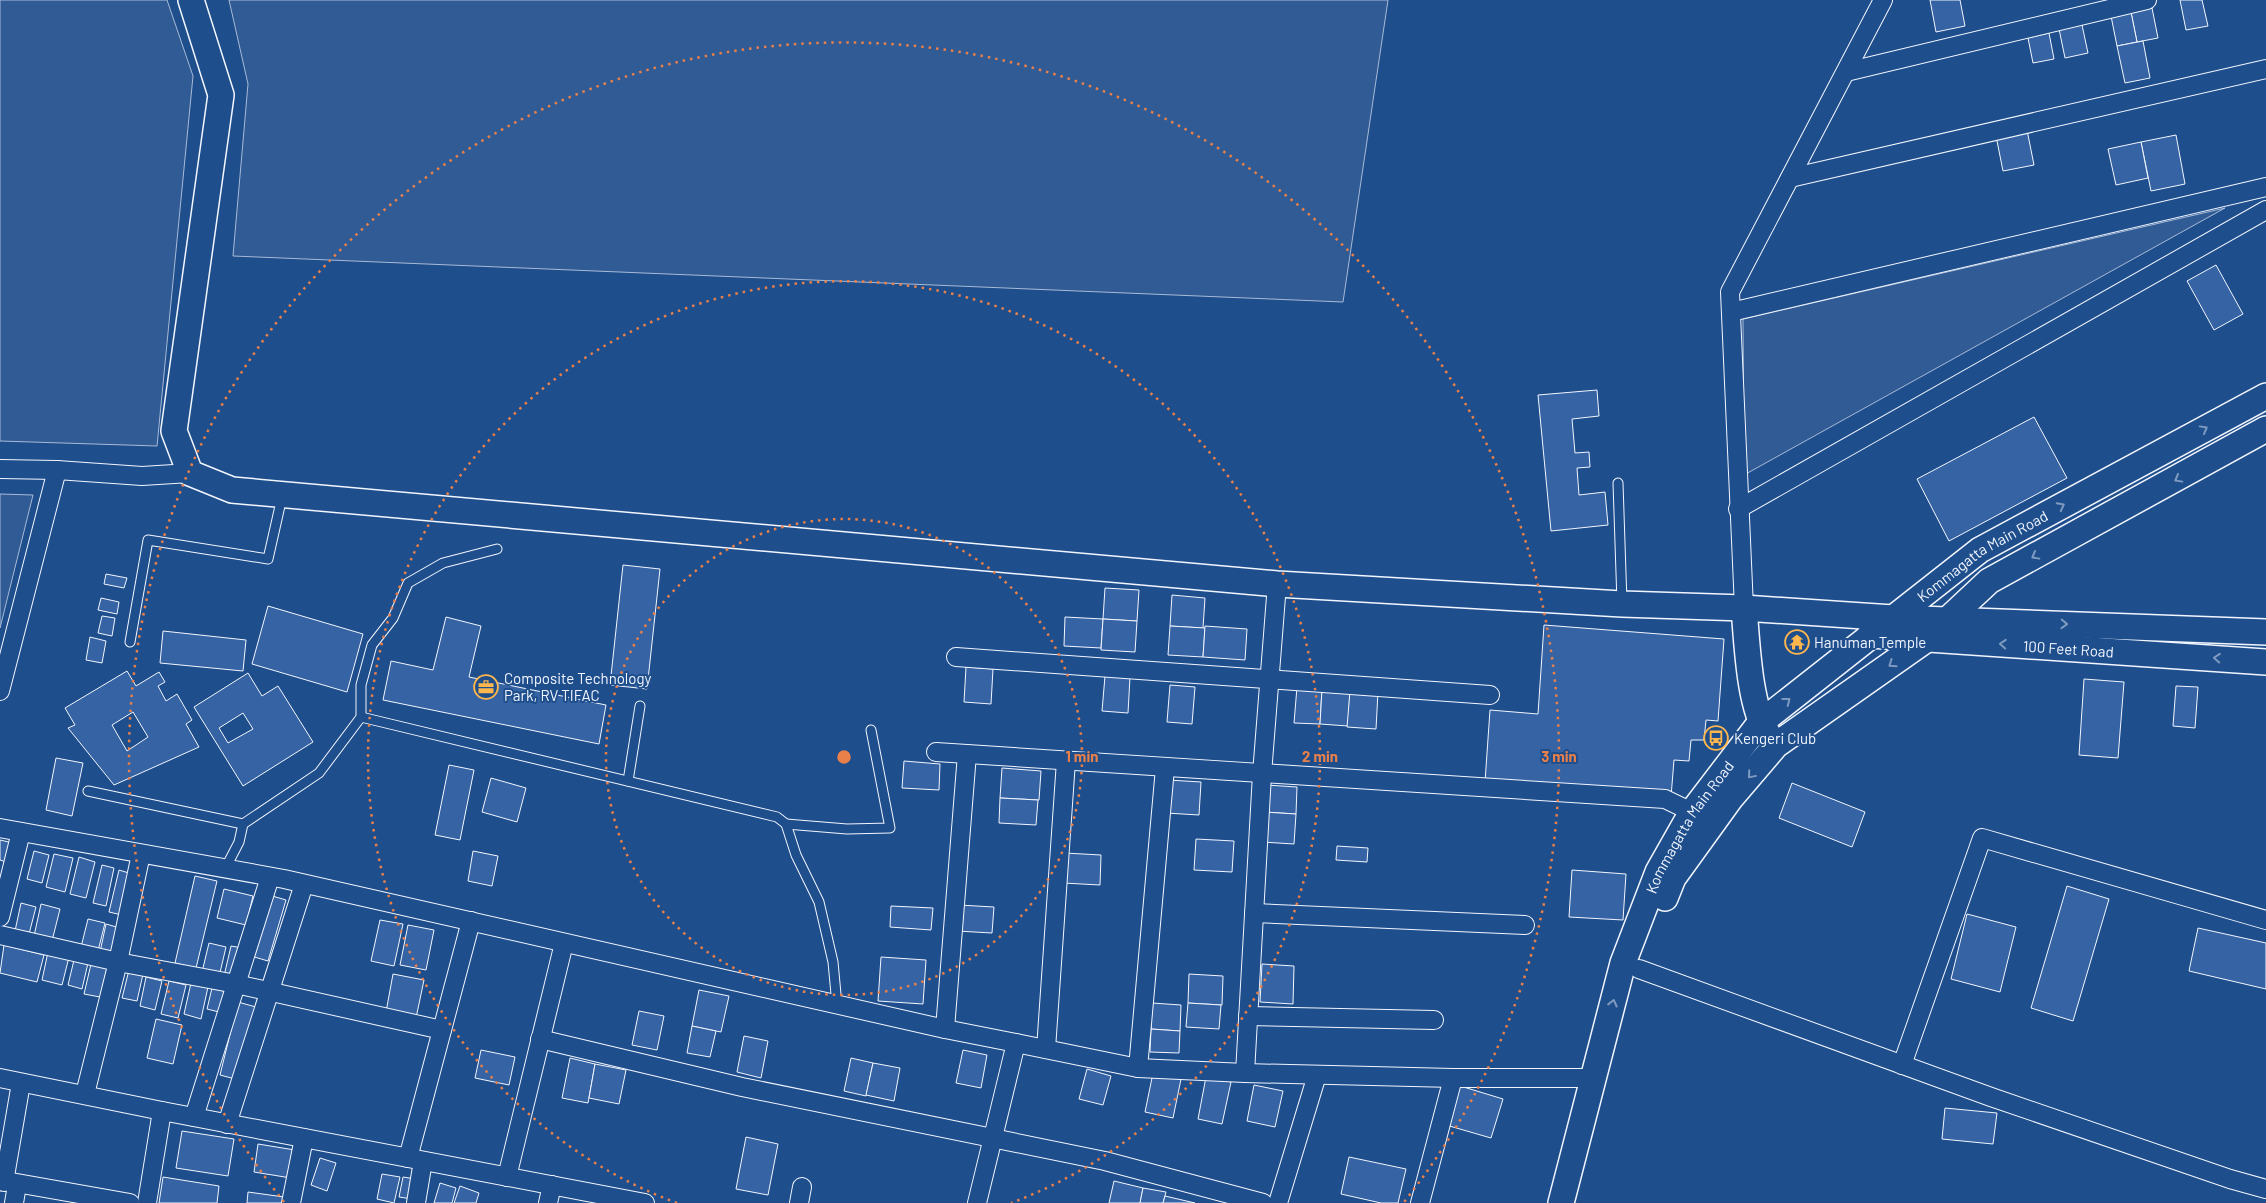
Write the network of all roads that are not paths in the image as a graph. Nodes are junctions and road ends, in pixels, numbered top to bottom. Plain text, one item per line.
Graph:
1 (191, 0) edge
2 (1883, 0) edge
3 (2147, 0) edge
4 (2266, 69) edge
5 (1846, 72) junction
6 (1790, 178) junction
7 (2266, 187) edge
8 (2266, 210) edge
9 (1731, 312) junction
10 (2266, 396) edge
11 (2266, 429) edge
12 (0, 468) edge
13 (57, 470) junction
14 (190, 473) junction
15 (1618, 483) dead end
16 (282, 494) junction
17 (1738, 509) junction
18 (497, 549) dead end
19 (1277, 584) junction
20 (1622, 604) junction
21 (1744, 608) junction
22 (1893, 618) junction
23 (1949, 620) junction
24 (2266, 632) edge
25 (1870, 635) junction
26 (1927, 639) junction
27 (130, 642) dead end
28 (956, 657) dead end
29 (2266, 662) edge
30 (1270, 678) junction
31 (0, 690) edge
32 (1490, 695) dead end
33 (640, 706) dead end
34 (361, 716) junction
35 (1760, 723) junction
36 (871, 730) dead end
37 (1776, 745) junction
38 (936, 752) dead end
39 (967, 754) junction
40 (1066, 761) junction
41 (1165, 768) junction
42 (1262, 774) junction
43 (628, 781) junction
44 (88, 791) dead end
45 (1692, 812) junction
46 (243, 824) junction
47 (786, 824) junction
48 (0, 828) edge
49 (21, 832) junction
50 (141, 854) junction
51 (225, 869) junction
52 (270, 876) junction
53 (304, 884) junction
54 (1254, 913) junction
55 (0, 917) edge
56 (2266, 920) edge
57 (471, 921) junction
58 (1525, 925) dead end
59 (0, 935) edge
60 (564, 943) junction
61 (118, 962) junction
62 (1639, 969) junction
63 (236, 984) junction
64 (270, 992) junction
65 (837, 1005) junction
66 (1248, 1016) junction
67 (1434, 1020) dead end
68 (945, 1029) junction
69 (442, 1030) junction
70 (540, 1039) junction
71 (1016, 1043) junction
72 (1046, 1049) junction
73 (1902, 1065) junction
74 (1138, 1068) junction
75 (1245, 1073) junction
76 (1316, 1075) junction
77 (0, 1078) edge
78 (1453, 1078) junction
79 (1594, 1078) junction
80 (21, 1083) junction
81 (84, 1094) junction
82 (162, 1111) junction
83 (194, 1117) junction
84 (227, 1124) junction
85 (304, 1138) junction
86 (993, 1139) junction
87 (416, 1159) junction
88 (507, 1177) junction
89 (7, 1182) edge
90 (552, 1185) junction
91 (2266, 1189) edge
92 (14, 1203) edge
93 (130, 1203) edge
94 (147, 1203) edge
95 (292, 1203) edge
96 (416, 1203) edge
97 (548, 1203) edge
98 (645, 1203) edge
99 (977, 1203) edge
100 (1263, 1203) edge
101 (1278, 1203) edge
102 (1420, 1203) edge
103 (1561, 1203) edge
104 (1578, 1203) edge

1 - 14 main road
2 - 5 street
3 - 5 street
4 - 6 street
5 - 6 street
6 - 9 street
7 - 9 street
8 - 17 street
9 - 17 street
22 -> 10 main road, Kommagatta Main Road
11 -> 23 main road, Kommagatta Main Road
12 - 13 street
13 - 14 street
13 - 31 street
14 - 16 main road, 100 Feet Road
15 - 20 lane
16 - 19 main road, 100 Feet Road
16 - 27 lane
17 - 21 street
18 - 34 lane
19 - 20 main road, 100 Feet Road
19 - 30 street
20 - 21 main road, 100 Feet Road
21 - 22 main road, 100 Feet Road
21 - 35 main road
22 - 23 main road, 100 Feet Road
22 - 25 main road, Kommagatta Main Road
23 -> 24 main road, 100 Feet Road
23 - 26 main road, Kommagatta Main Road
25 - 26 main road, 100 Feet Road
35 -> 25 main road, Kommagatta Main Road
29 -> 26 main road, 100 Feet Road
26 -> 37 main road, Kommagatta Main Road
28 - 30 street
30 - 32 street
30 - 42 street
33 - 43 lane
34 - 43 lane
34 - 46 lane
35 - 37 main road
35 - 45 main road, Kommagatta Main Road
36 - 47 lane
37 -> 62 main road, Kommagatta Main Road
38 - 39 street
39 - 40 street
39 - 68 street
40 - 41 street
40 - 72 street
41 - 42 street
41 - 74 street
42 - 45 street
42 - 54 street
43 - 47 lane
44 - 46 lane
79 -> 45 main road, Kommagatta Main Road
46 - 51 lane
47 - 65 lane
48 - 49 street
49 - 50 street
49 - 55 street
50 - 51 street
50 - 61 street
51 - 52 street
52 - 53 street
52 - 63 street
53 - 57 street
53 - 64 street
54 - 58 street
54 - 66 street
56 - 73 street
57 - 60 street
57 - 69 street
59 - 61 street
60 - 65 street
60 - 70 street
61 - 63 street
61 - 81 street
62 - 73 street
62 - 104 main road, Kommagatta Main Road
63 - 64 street
63 - 83 street
64 - 69 street
64 - 84 street
65 - 68 street
66 - 67 street
66 - 75 street
68 - 71 street
69 - 87 street
70 - 86 street
70 - 88 street
71 - 72 street
71 - 86 street
72 - 74 street
73 - 91 street
74 - 75 street
75 - 76 street
76 - 78 street
76 - 101 street
77 - 80 street
78 - 79 street
78 - 102 street
79 - 103 main road, Kommagatta Main Road
80 - 81 street
80 - 89 street
81 - 82 street
82 - 83 street
82 - 94 street
83 - 84 street
84 - 85 street
85 - 87 street
85 - 95 street
86 - 99 street
86 - 100 street
87 - 88 street
87 - 96 street
88 - 90 street
89 - 92 street
89 - 93 street
90 - 97 street
90 - 98 street

